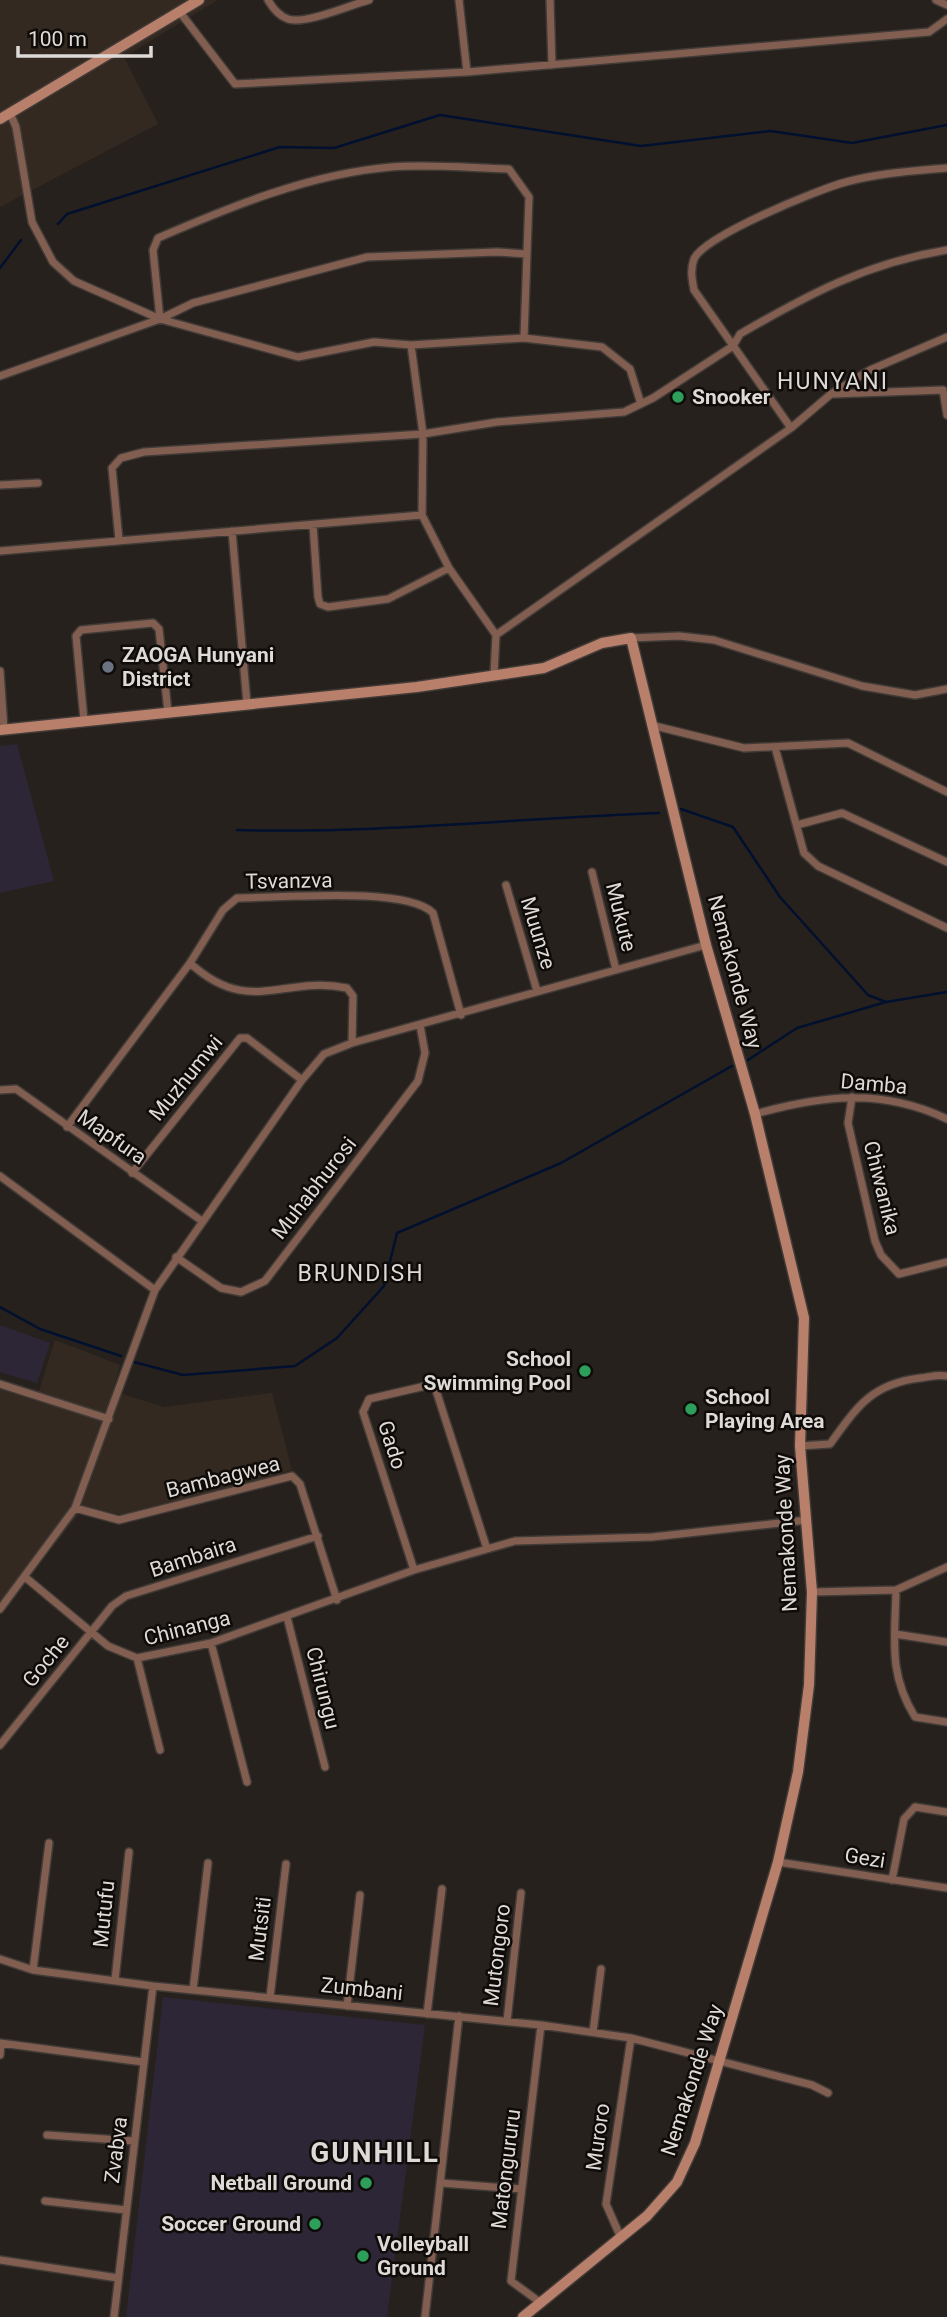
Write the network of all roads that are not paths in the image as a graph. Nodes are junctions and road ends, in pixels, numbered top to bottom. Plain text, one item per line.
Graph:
1 (199, 0) edge
2 (268, 0) edge
3 (369, 0) edge
4 (458, 0) edge
5 (550, 0) edge
6 (936, 0) edge
7 (947, 5) edge
8 (179, 11) junction
9 (947, 19) edge
10 (552, 65) junction
11 (467, 72) junction
12 (10, 113) junction
13 (0, 119) edge
14 (947, 168) edge
15 (947, 250) edge
16 (527, 254) junction
17 (160, 319) junction
18 (947, 337) edge
19 (524, 338) junction
20 (411, 345) junction
21 (733, 346) junction
22 (0, 376) edge
23 (831, 394) junction
24 (641, 404) junction
25 (947, 415) edge
26 (791, 428) junction
27 (423, 434) junction
28 (38, 483) dead end
29 (0, 485) edge
30 (422, 515) junction
31 (313, 525) junction
32 (232, 531) junction
33 (119, 540) junction
34 (0, 551) edge
35 (449, 568) junction
36 (496, 635) junction
37 (631, 638) junction
38 (0, 671) edge
39 (494, 674) junction
40 (947, 689) edge
41 (247, 705) junction
42 (168, 712) junction
43 (85, 720) junction
44 (651, 725) junction
45 (2, 730) edge
46 (775, 747) junction
47 (947, 792) edge
48 (797, 825) junction
49 (947, 862) edge
50 (592, 872) dead end
51 (506, 885) dead end
52 (947, 928) edge
53 (706, 945) junction
54 (190, 963) junction
55 (616, 970) junction
56 (537, 991) junction
57 (461, 1015) junction
58 (420, 1025) junction
59 (352, 1043) junction
60 (302, 1080) junction
61 (0, 1090) edge
62 (852, 1097) junction
63 (755, 1114) junction
64 (947, 1119) edge
65 (67, 1127) junction
66 (132, 1173) junction
67 (0, 1176) edge
68 (202, 1222) junction
69 (176, 1257) junction
70 (947, 1262) edge
71 (155, 1290) junction
72 (947, 1376) edge
73 (0, 1384) edge
74 (109, 1419) junction
75 (800, 1446) junction
76 (75, 1508) junction
77 (807, 1520) junction
78 (318, 1536) junction
79 (486, 1549) junction
80 (947, 1567) edge
81 (414, 1570) junction
82 (25, 1577) junction
83 (896, 1590) junction
84 (812, 1592) junction
85 (337, 1600) junction
86 (0, 1609) edge
87 (287, 1617) junction
88 (92, 1631) junction
89 (895, 1634) junction
90 (947, 1642) edge
91 (211, 1643) junction
92 (137, 1658) junction
93 (947, 1722) edge
94 (0, 1745) edge
95 (160, 1750) dead end
96 (325, 1767) dead end
97 (247, 1782) dead end
98 (947, 1812) edge
99 (48, 1843) dead end
100 (129, 1852) dead end
101 (778, 1862) junction
102 (208, 1863) dead end
103 (286, 1864) dead end
104 (892, 1880) junction
105 (947, 1888) edge
106 (442, 1889) dead end
107 (521, 1893) dead end
108 (360, 1895) dead end
109 (0, 1959) edge
110 (601, 1969) dead end
111 (33, 1970) junction
112 (115, 1980) junction
113 (153, 1986) junction
114 (193, 1990) junction
115 (270, 1997) junction
116 (347, 2006) junction
117 (428, 2014) junction
118 (458, 2017) junction
119 (507, 2021) junction
120 (541, 2025) junction
121 (593, 2032) junction
122 (631, 2038) junction
123 (0, 2043) edge
124 (0, 2055) edge
125 (720, 2060) junction
126 (144, 2062) junction
127 (828, 2093) dead end
128 (47, 2135) dead end
129 (134, 2141) junction
130 (441, 2183) junction
131 (521, 2189) junction
132 (45, 2201) dead end
133 (126, 2210) junction
134 (621, 2238) junction
135 (0, 2260) edge
136 (118, 2278) junction
137 (541, 2302) junction
138 (114, 2317) edge
139 (425, 2317) edge
140 (523, 2317) edge

1 - 8 street
2 - 3 street
4 - 11 street
5 - 10 street
6 - 7 street
8 - 11 street
8 - 12 street
9 - 10 street
10 - 11 street
12 - 13 street
12 - 17 street
14 - 21 street
15 - 21 street
16 - 17 street
16 - 17 street
16 - 19 street
17 - 20 street
17 - 22 street
18 - 23 street
19 - 20 street
19 - 24 street
20 - 27 street
21 - 24 street
21 - 26 street
23 - 25 street
23 - 26 street
24 - 27 street
26 - 36 street
27 - 30 street
27 - 33 street
28 - 29 street
30 - 31 street
30 - 35 street
31 - 32 street
31 - 35 street
32 - 33 street
32 - 41 street
33 - 34 street
35 - 36 street
36 - 39 street
37 - 39 street
37 - 40 street
37 - 44 street, Nemakonde Way
38 - 45 street
39 - 41 street
41 - 42 street
42 - 43 street
42 - 43 street
43 - 45 street
44 - 46 street
44 - 53 street, Nemakonde Way
46 - 47 street
46 - 48 street
48 - 49 street
48 - 52 street
50 - 55 street, Mukute
51 - 56 street, Muunze
53 - 55 street
53 - 63 street, Nemakonde Way
54 - 57 street, Tsvanzva
54 - 59 street
54 - 65 street, Tsvanzva
55 - 56 street
56 - 57 street
57 - 58 street
58 - 59 street
58 - 69 street, Muhabhurosi
59 - 60 street
60 - 66 street, Muzhumwi
60 - 68 street
61 - 65 street, Mapfura
62 - 63 street, Damba
62 - 64 street, Damba
62 - 70 street, Chiwanika
63 - 75 street, Nemakonde Way
65 - 66 street, Mapfura
66 - 68 street, Mapfura
67 - 71 street
68 - 69 street
69 - 71 street
71 - 74 street
72 - 75 street
73 - 74 street
74 - 76 street
75 - 77 street, Nemakonde Way
76 - 78 street, Bambagwea
76 - 82 street
77 - 79 street, Chinanga
77 - 84 street, Nemakonde Way
78 - 85 street, Bambagwea
78 - 88 street, Bambaira
79 - 81 street, Chinanga
79 - 81 street, Gado
80 - 83 street
81 - 85 street, Chinanga
82 - 86 street
82 - 88 street, Chinanga
83 - 84 street
83 - 89 street
84 - 101 street, Nemakonde Way
85 - 87 street, Chinanga
87 - 91 street, Chinanga
87 - 96 street, Chirungu
88 - 92 street, Chinanga
88 - 94 street, Goche
89 - 90 street
89 - 93 street
91 - 92 street, Chinanga
91 - 97 street
92 - 95 street
98 - 104 street
99 - 111 street
100 - 112 street, Mutufu
101 - 104 street, Gezi
101 - 125 street, Nemakonde Way
102 - 114 street
103 - 115 street, Mutsiti
104 - 105 street, Gezi
106 - 117 street
107 - 119 street, Mutongoro
108 - 116 street
109 - 111 street, Zumbani
110 - 121 street
111 - 112 street, Zumbani
112 - 113 street, Zumbani
113 - 114 street, Zumbani
113 - 126 street, Zvabva
114 - 115 street, Zumbani
115 - 116 street, Zumbani
116 - 117 street, Zumbani
117 - 118 street, Zumbani
118 - 119 street, Zumbani
118 - 130 street
119 - 120 street, Zumbani
120 - 121 street, Zumbani
120 - 131 street, Matongururu
121 - 122 street, Zumbani
122 - 125 street, Zumbani
122 - 134 street, Muroro
123 - 124 street
123 - 126 street
125 - 127 street, Zumbani
125 - 134 street, Nemakonde Way
126 - 129 street, Zvabva
128 - 129 street
129 - 133 street, Zvabva
130 - 131 street
130 - 139 street
131 - 137 street, Matongururu
132 - 133 street
133 - 136 street, Zvabva
134 - 137 street, Nemakonde Way
135 - 136 street
136 - 138 street, Zvabva
137 - 140 street, Nemakonde Way

